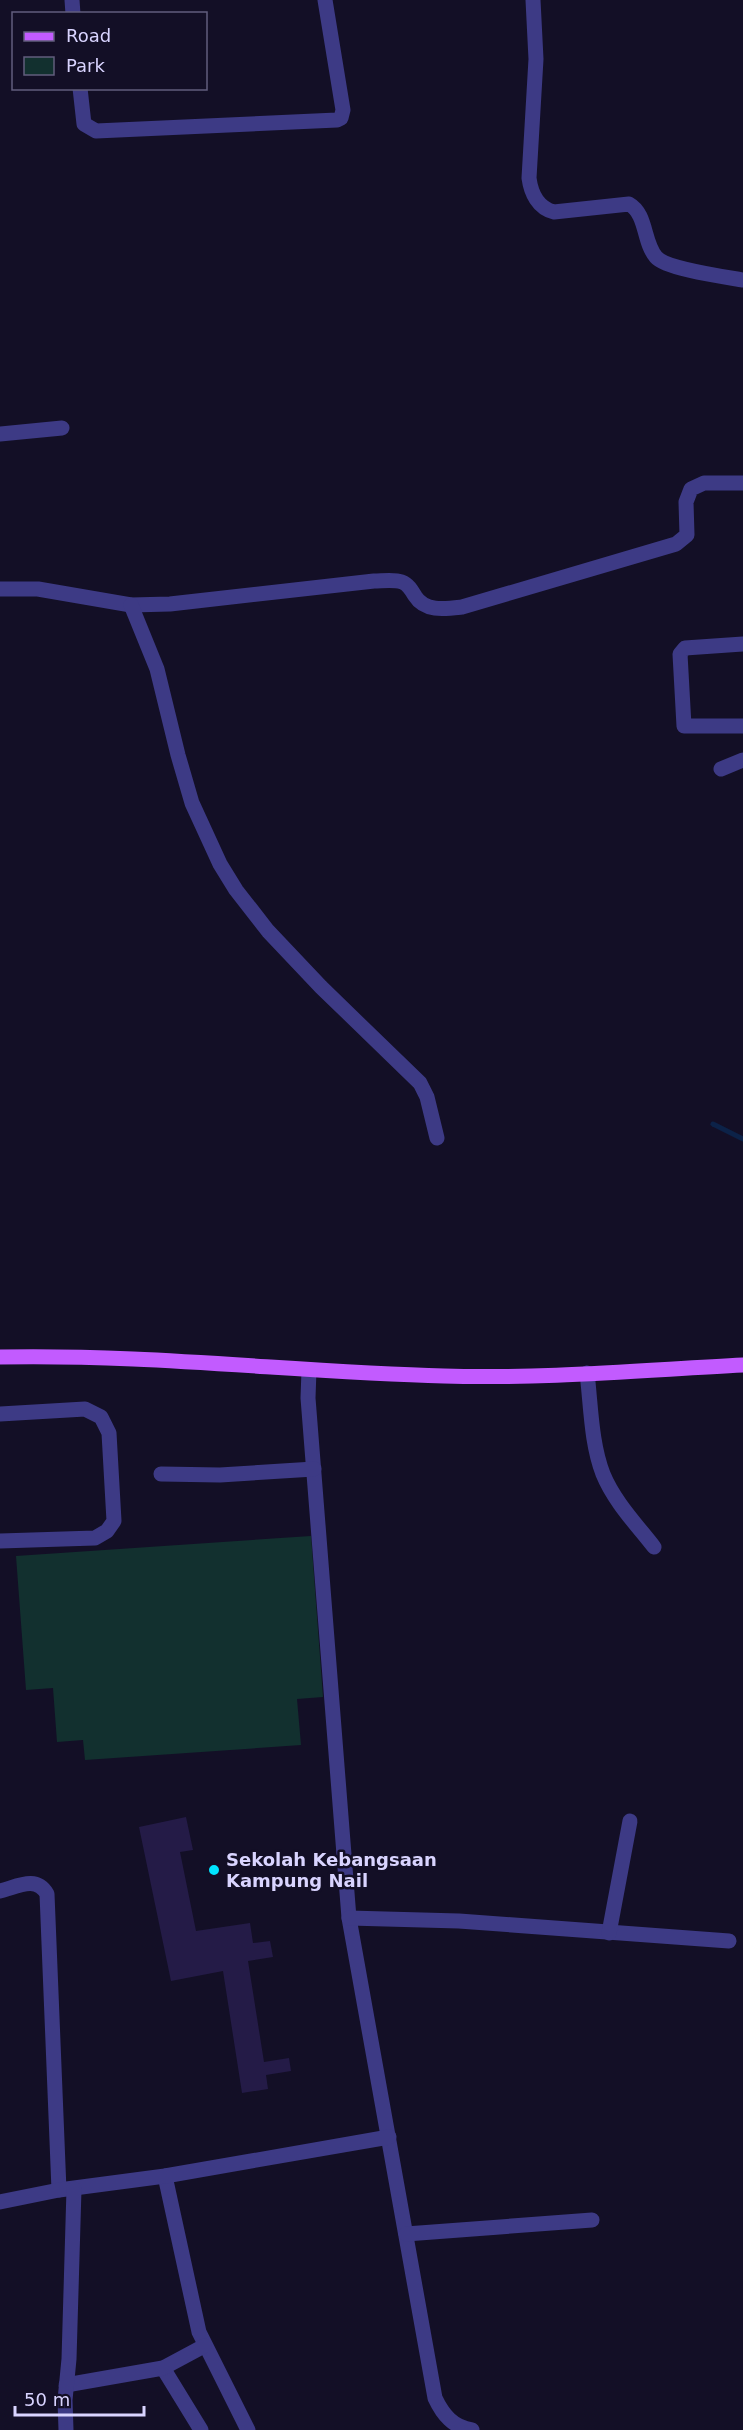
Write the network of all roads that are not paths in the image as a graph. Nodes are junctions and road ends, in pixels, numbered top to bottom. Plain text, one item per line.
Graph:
1 (324, 0) edge
2 (533, 0) edge
3 (80, 90) edge
4 (743, 280) edge
5 (62, 428) dead end
6 (0, 434) edge
7 (743, 483) edge
8 (0, 590) edge
9 (131, 606) junction
10 (743, 644) edge
11 (743, 726) edge
12 (743, 760) edge
13 (721, 769) dead end
14 (437, 1138) dead end
15 (0, 1357) edge
16 (743, 1365) edge
17 (309, 1370) junction
18 (587, 1373) junction
19 (0, 1414) edge
20 (314, 1469) junction
21 (161, 1474) dead end
22 (0, 1541) edge
23 (654, 1547) dead end
24 (630, 1821) dead end
25 (0, 1891) edge
26 (349, 1918) junction
27 (609, 1933) junction
28 (729, 1941) dead end
29 (389, 2137) junction
30 (161, 2176) junction
31 (66, 2190) junction
32 (0, 2202) edge
33 (592, 2220) dead end
34 (406, 2234) junction
35 (204, 2346) junction
36 (163, 2368) junction
37 (66, 2385) junction
38 (66, 2430) edge
39 (201, 2430) edge
40 (248, 2430) edge
41 (472, 2430) edge

1 - 3 street
2 - 4 street
5 - 6 street
7 - 9 street
8 - 9 street
9 - 14 street
10 - 11 street
12 - 13 street
15 - 17 main road
16 - 18 main road
17 - 18 main road
17 - 20 street
18 - 23 street
19 - 22 street
20 - 21 street
20 - 26 street
24 - 27 street
25 - 31 street
26 - 27 street
26 - 29 street
27 - 28 street
29 - 30 street
29 - 34 street
30 - 31 street
30 - 35 street
31 - 32 street
31 - 37 street
33 - 34 street
34 - 41 street
35 - 36 street
35 - 40 street
36 - 37 street
36 - 39 street
37 - 38 street

